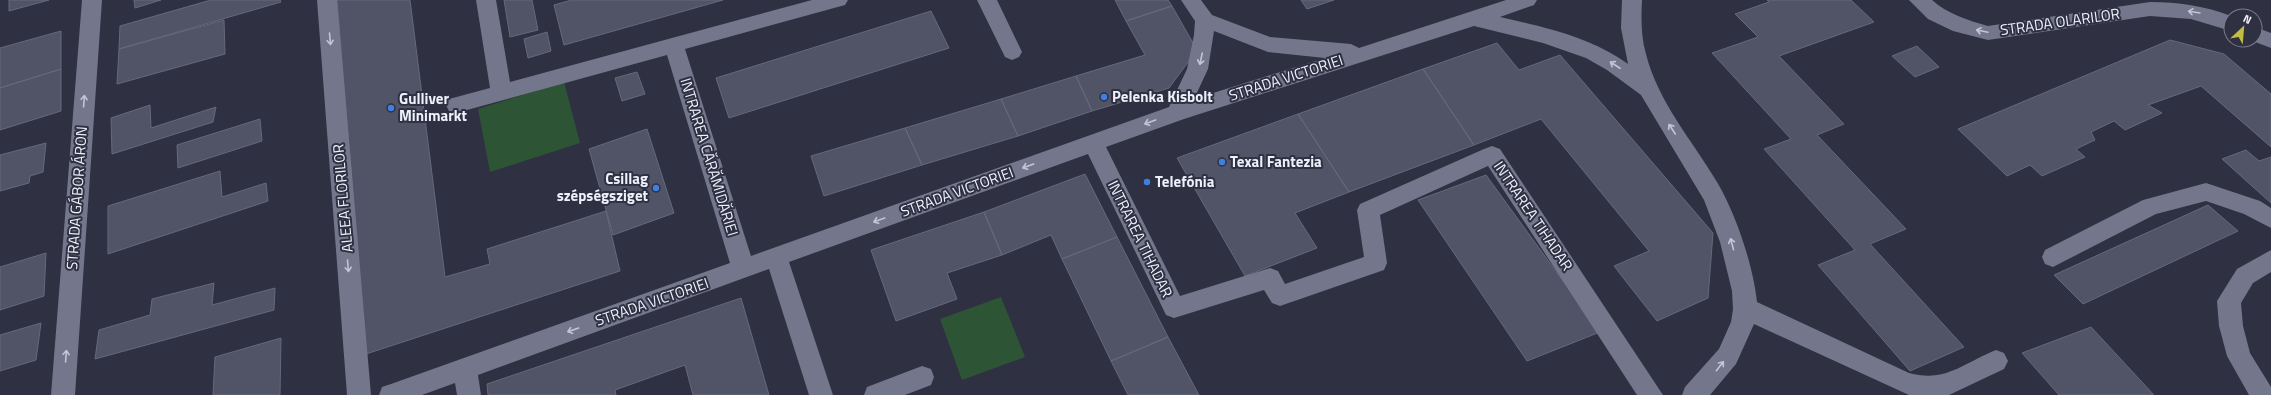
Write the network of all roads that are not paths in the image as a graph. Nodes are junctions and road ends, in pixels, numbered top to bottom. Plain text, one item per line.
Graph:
1 (92, 0) edge
2 (327, 0) edge
3 (486, 0) edge
4 (987, 0) edge
5 (1191, 0) edge
6 (1527, 0) edge
7 (1632, 0) edge
8 (1919, 0) edge
9 (826, 2) edge
10 (1474, 19) junction
11 (1205, 20) junction
12 (2223, 21) edge
13 (674, 45) junction
14 (1374, 50) junction
15 (1012, 52) dead end
16 (1646, 89) junction
17 (501, 93) junction
18 (456, 105) dead end
19 (1177, 113) junction
20 (1093, 143) junction
21 (2271, 219) edge
22 (776, 257) junction
23 (2053, 257) dead end
24 (2271, 260) edge
25 (744, 270) junction
26 (1745, 308) junction
27 (1996, 361) dead end
28 (465, 368) junction
29 (922, 377) dead end
30 (63, 395) edge
31 (359, 395) edge
32 (391, 395) edge
33 (469, 395) edge
34 (821, 395) edge
35 (876, 395) edge
36 (1651, 395) edge
37 (1694, 395) edge
38 (2262, 395) edge

30 -> 1 street, STRADA GÁBOR ÁRON
2 -> 31 street, ALEEA FLORILOR
3 - 17 street
4 - 15 street
5 - 11 street
6 - 10 street, STRADA VICTORIEI
7 - 16 street
12 -> 8 street, STRADA OLARILOR
9 - 13 street
10 - 14 street, STRADA VICTORIEI
16 -> 10 street
11 - 14 street
11 -> 19 street
13 - 17 street
13 - 25 street, INTRAREA CĂRĂMIDĂRIEI
14 - 19 street, STRADA VICTORIEI
26 -> 16 street
17 - 18 street
19 -> 20 street, STRADA VICTORIEI
20 -> 22 street, STRADA VICTORIEI
20 - 36 street, INTRAREA TIHADAR
21 - 23 street
22 - 25 street, STRADA VICTORIEI
22 - 34 street
24 - 38 street
25 -> 28 street, STRADA VICTORIEI
26 - 27 street
37 -> 26 street
28 - 32 street, STRADA VICTORIEI
28 - 33 street
29 - 35 street

